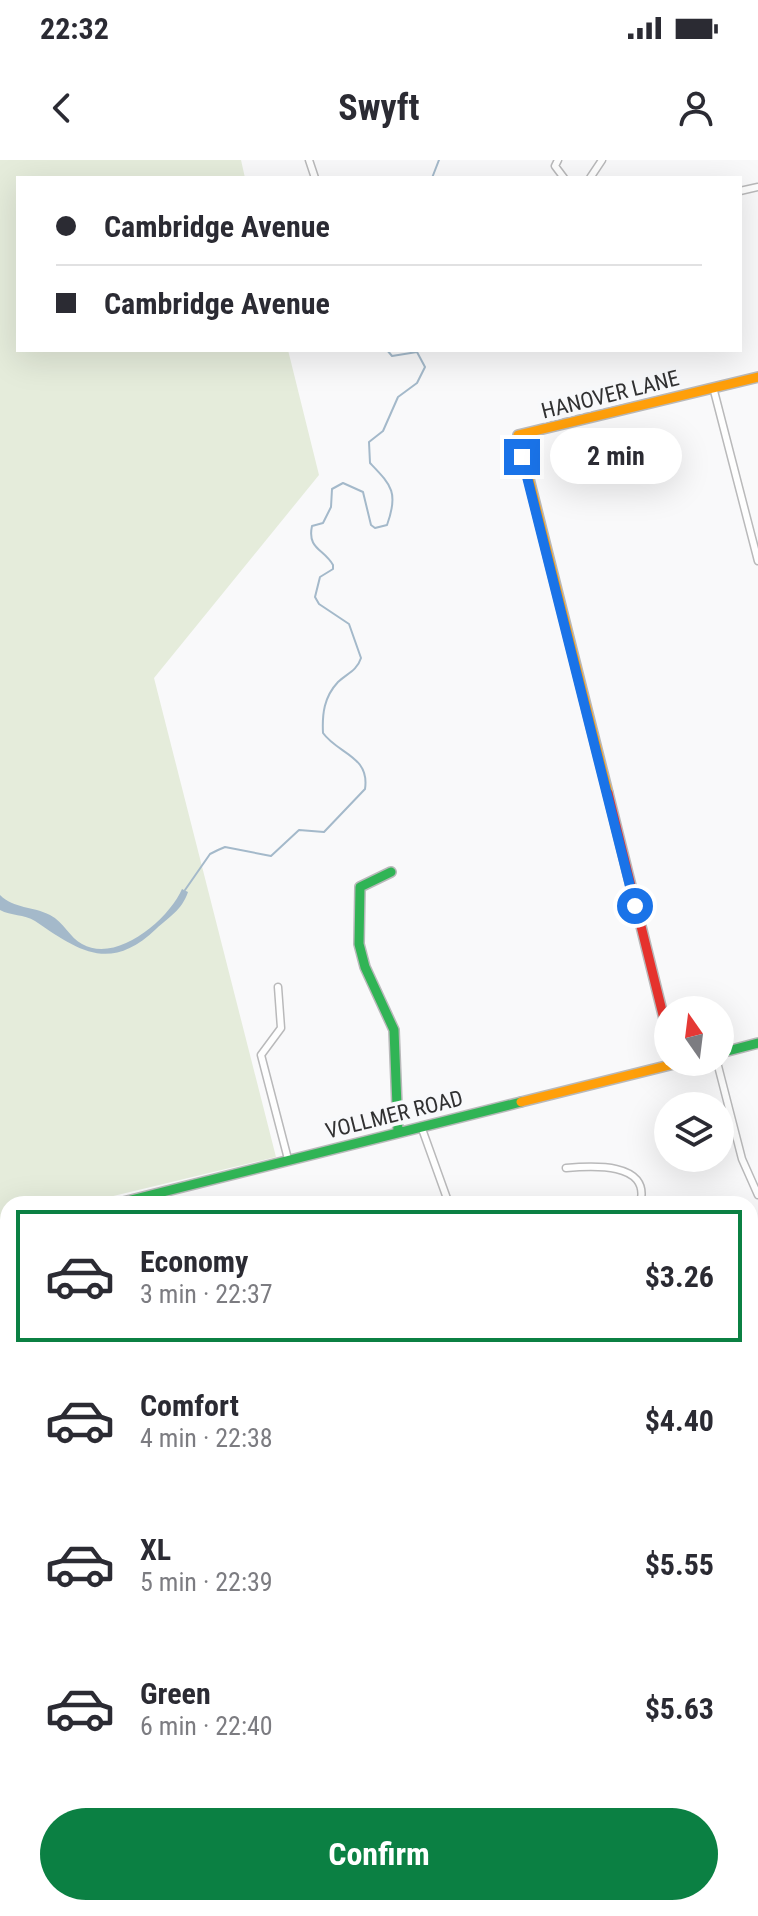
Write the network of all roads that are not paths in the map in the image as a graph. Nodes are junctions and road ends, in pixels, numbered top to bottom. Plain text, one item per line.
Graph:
1 (758, 377) edge
2 (713, 387) junction
3 (758, 561) edge
4 (391, 872) dead end
5 (278, 987) dead end
6 (658, 996) edge
7 (758, 1043) edge
8 (734, 1049) edge
9 (654, 1069) edge
10 (721, 1076) edge
11 (421, 1126) junction
12 (398, 1132) junction
13 (288, 1159) junction
14 (566, 1168) dead end
15 (758, 1195) edge
16 (146, 1196) edge
17 (446, 1196) edge
18 (642, 1196) edge
19 (0, 1335) edge
20 (0, 1350) edge

1 - 2 street, HANOVER LANE
2 - 3 street
2 - 6 street, HANOVER LANE
4 - 12 street
5 - 13 street
7 - 8 street
9 - 11 street, VOLLMER ROAD
10 - 15 street
11 - 12 street, VOLLMER ROAD
11 - 17 street
12 - 13 street, VOLLMER ROAD
13 - 16 street, VOLLMER ROAD
14 - 18 street
19 - 20 street

